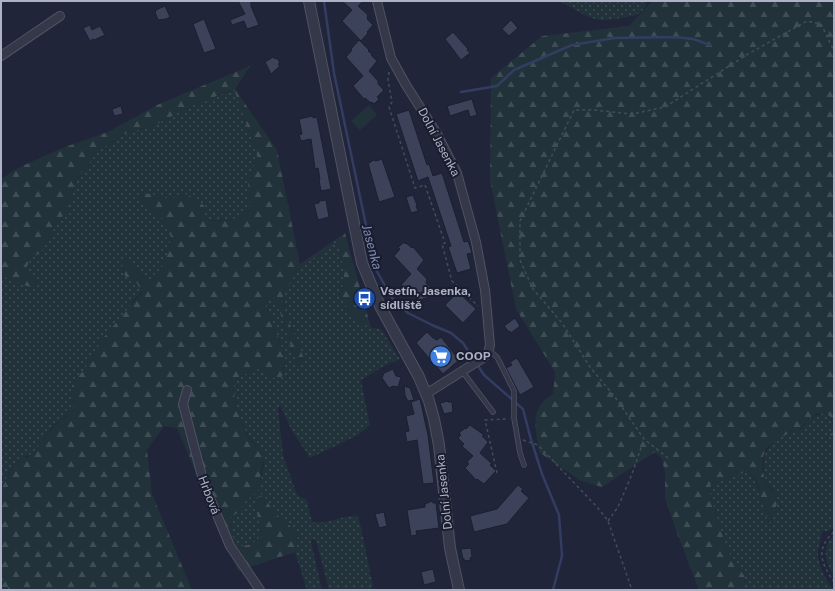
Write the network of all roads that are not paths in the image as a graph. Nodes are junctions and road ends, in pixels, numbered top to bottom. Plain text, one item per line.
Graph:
1 (309, 1) edge
2 (377, 1) edge
3 (60, 16) dead end
4 (1, 56) edge
5 (489, 350) junction
6 (462, 371) junction
7 (187, 390) dead end
8 (426, 394) junction
9 (493, 412) dead end
10 (524, 465) dead end
11 (260, 590) edge
12 (459, 590) edge

1 - 8 street, Dolní Jasenka
2 - 5 street, Dolní Jasenka
3 - 4 street
5 - 6 street
5 - 10 lane
6 - 8 street
6 - 9 lane
7 - 11 street, Hrbová
8 - 12 street, Dolní Jasenka

